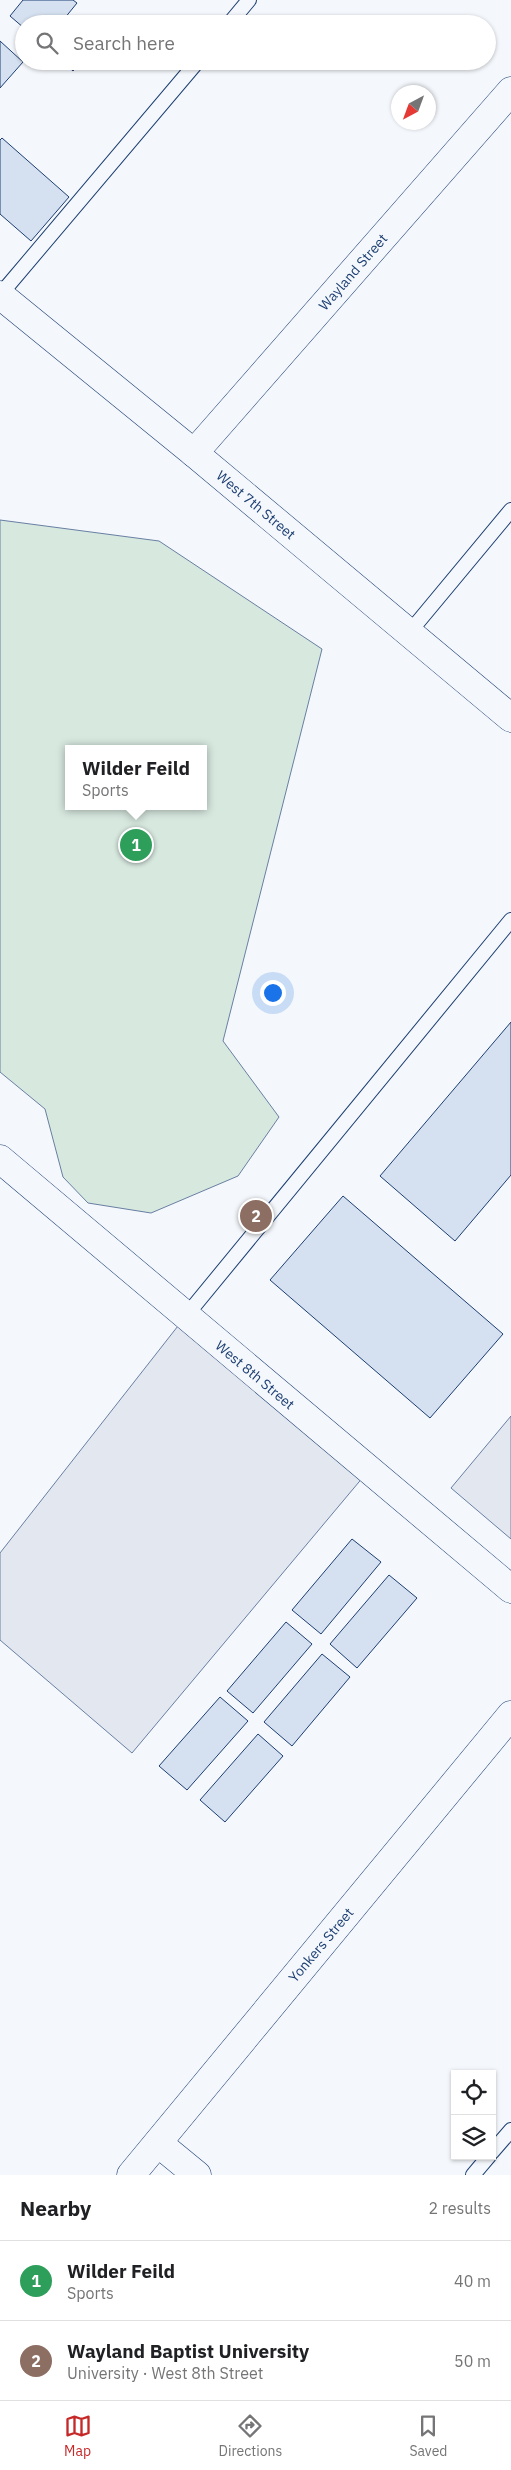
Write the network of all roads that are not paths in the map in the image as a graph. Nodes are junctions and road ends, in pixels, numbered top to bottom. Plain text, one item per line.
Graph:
1 (249, 0) edge
2 (236, 15) edge
3 (190, 70) edge
4 (511, 91) edge
5 (0, 295) edge
6 (194, 453) junction
7 (511, 510) edge
8 (408, 634) junction
9 (511, 718) edge
10 (511, 920) edge
11 (0, 1160) edge
12 (185, 1317) junction
13 (511, 1589) edge
14 (511, 1715) edge
15 (511, 2130) edge
16 (158, 2143) junction
17 (496, 2147) edge
18 (486, 2160) edge
19 (131, 2175) edge
20 (197, 2175) edge
21 (473, 2175) edge

1 - 2 lane
3 - 5 lane
4 - 6 street, Wayland Street
5 - 6 street, West 7th Street
6 - 8 street, West 7th Street
7 - 8 lane
8 - 9 street, West 7th Street
10 - 12 lane
11 - 12 street, West 8th Street
12 - 13 street, West 8th Street
14 - 16 street, Yonkers Street
15 - 17 lane
16 - 19 street, Yonkers Street
16 - 20 street
18 - 21 lane

